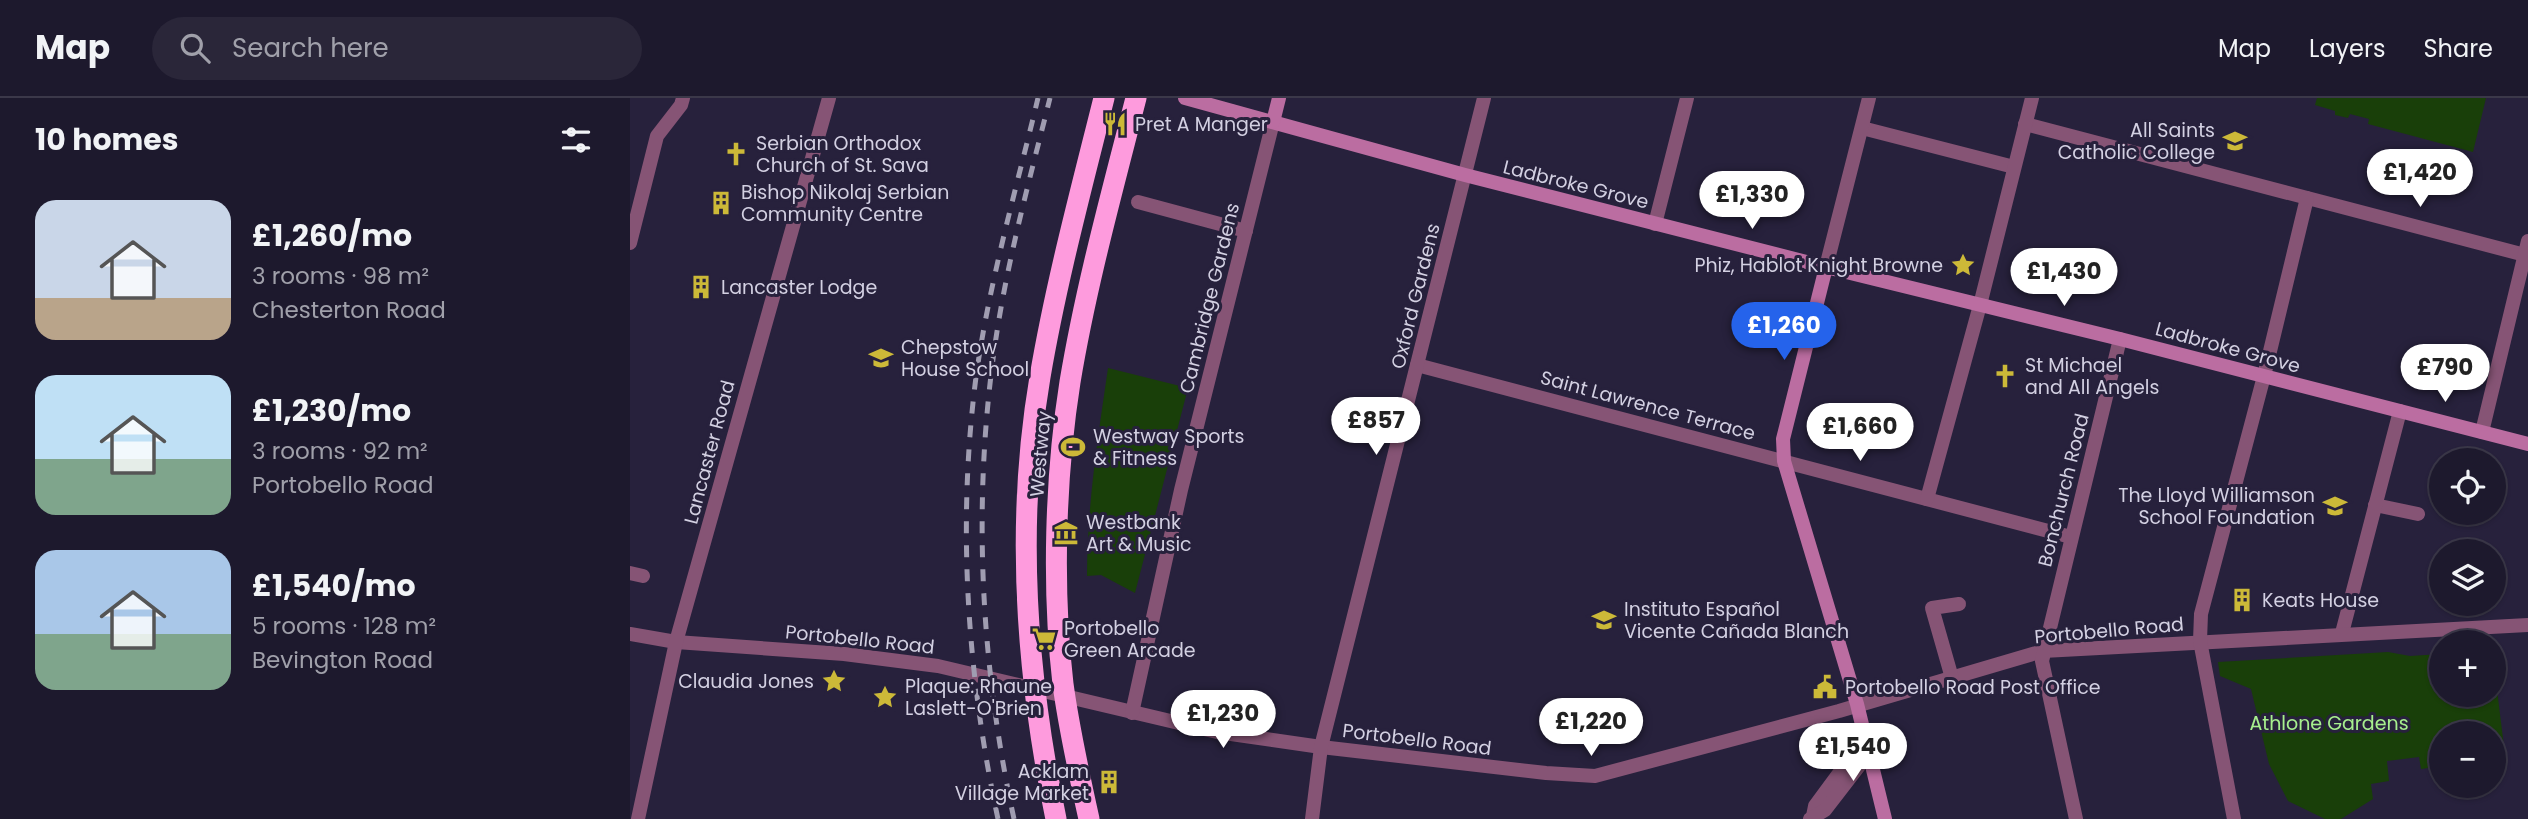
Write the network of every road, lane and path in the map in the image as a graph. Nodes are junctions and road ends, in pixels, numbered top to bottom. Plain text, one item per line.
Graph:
1 (683, 98) edge
2 (829, 98) edge
3 (1104, 98) edge
4 (1136, 98) edge
5 (1185, 98) edge
6 (1279, 98) edge
7 (1484, 98) edge
8 (1687, 98) edge
9 (1869, 98) edge
10 (2032, 98) edge
11 (1273, 122) junction
12 (2025, 124) junction
13 (1861, 128) junction
14 (2014, 167) junction
15 (1465, 175) junction
16 (2307, 198) junction
17 (1138, 202) dead end
18 (1654, 224) junction
19 (1246, 231) junction
20 (630, 243) edge
21 (2526, 248) edge
22 (1826, 267) junction
23 (1980, 305) junction
24 (2120, 339) junction
25 (1417, 365) junction
26 (2264, 376) junction
27 (2400, 411) junction
28 (2482, 432) junction
29 (2528, 444) edge
30 (1784, 461) junction
31 (1927, 499) junction
32 (2375, 505) junction
33 (2418, 514) dead end
34 (2071, 537) junction
35 (1959, 604) dead end
36 (2528, 625) edge
37 (630, 634) edge
38 (2342, 634) junction
39 (676, 642) junction
40 (2200, 642) junction
41 (2043, 651) junction
42 (1952, 678) junction
43 (1857, 704) junction
44 (1132, 713) junction
45 (1865, 738) junction
46 (1321, 747) junction
47 (1869, 753) junction
48 (1812, 817) edge
49 (638, 819) edge
50 (1056, 819) edge
51 (1089, 819) edge
52 (1312, 819) edge
53 (1885, 819) edge
54 (2076, 819) edge
55 (2234, 819) edge

1 - 20 street
2 - 39 street, Lancaster Road
3 - 50 highway, Westway, bridge
4 - 51 highway, Westway, bridge
5 - 11 main road, Ladbroke Grove
6 - 11 main road, Cambridge Gardens
7 - 15 street, Oxford Gardens
8 - 18 street
9 - 13 street
10 - 12 street
11 - 15 main road, Ladbroke Grove
11 - 19 street, Cambridge Gardens
12 - 14 street
12 - 16 street
13 - 14 street
13 - 22 street
14 - 23 street
15 - 18 main road, Ladbroke Grove
15 - 25 street, Oxford Gardens
16 - 21 street
16 - 26 street
17 - 19 street
18 - 22 main road, Ladbroke Grove
19 - 44 street, Cambridge Gardens
21 - 28 street
22 - 23 main road, Ladbroke Grove
22 - 30 main road
23 - 24 main road, Ladbroke Grove
23 - 31 street
24 - 26 main road, Ladbroke Grove
24 - 34 street, Bonchurch Road
25 - 30 street, Saint Lawrence Terrace
25 - 46 street, Oxford Gardens
26 - 27 main road, Ladbroke Grove
26 - 40 street
27 - 28 main road, Ladbroke Grove
27 - 32 street
28 - 29 main road, Ladbroke Grove
30 - 31 street, Saint Lawrence Terrace
30 - 43 main road
31 - 34 street, Saint Lawrence Terrace
32 - 33 street
32 - 38 street
34 - 41 street, Bonchurch Road
35 - 42 street
36 - 38 street, Portobello Road
37 - 39 street, Portobello Road
38 - 40 street, Portobello Road
39 - 44 street, Portobello Road
39 - 49 street, Lancaster Road
40 - 41 street, Portobello Road
40 - 55 street
41 - 42 street, Portobello Road
41 - 54 street
42 - 43 street, Portobello Road
43 - 45 main road
43 - 46 street, Portobello Road
44 - 46 street, Portobello Road
45 - 47 main road
45 - 48 street
46 - 52 street, Oxford Gardens
47 - 48 street
47 - 53 main road

